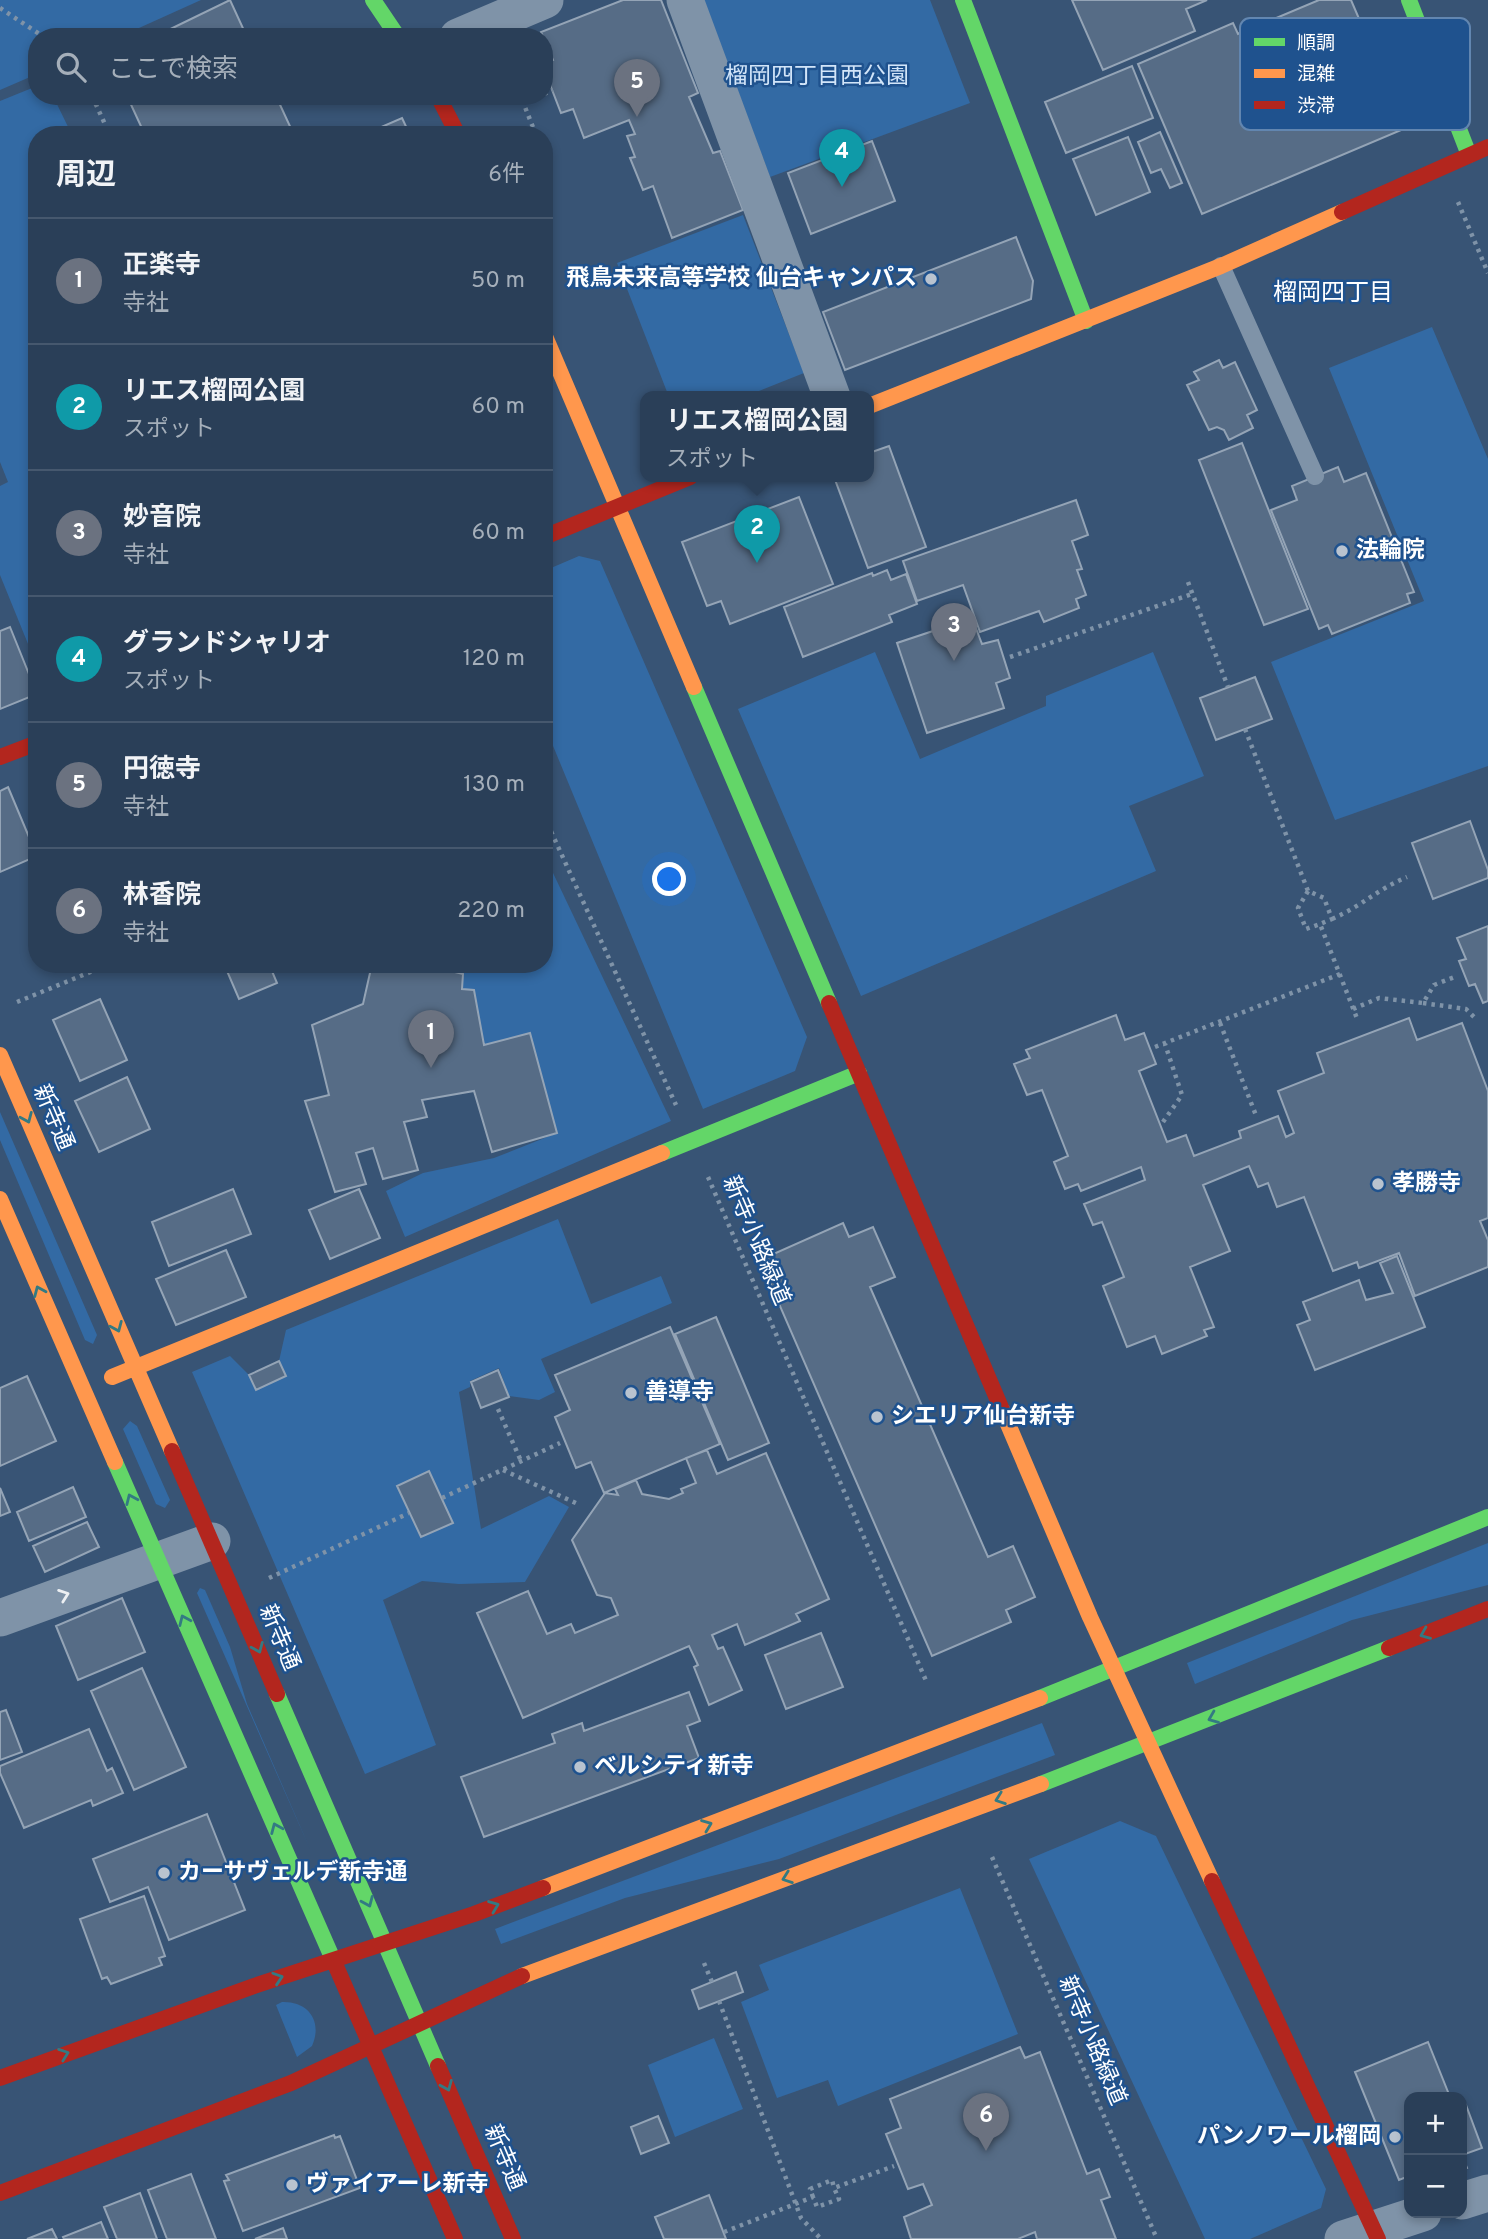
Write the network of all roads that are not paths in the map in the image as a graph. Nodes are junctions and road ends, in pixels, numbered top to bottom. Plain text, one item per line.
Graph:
1 (373, 0) edge
2 (545, 0) edge
3 (685, 0) edge
4 (963, 0) edge
5 (1409, 0) edge
6 (1416, 18) edge
7 (392, 28) edge
8 (479, 28) edge
9 (443, 105) edge
10 (453, 126) edge
11 (1459, 130) edge
12 (1488, 147) edge
13 (1469, 155) junction
14 (1221, 266) junction
15 (1086, 321) junction
16 (553, 355) edge
17 (830, 391) edge
18 (874, 404) edge
19 (1315, 476) dead end
20 (678, 482) edge
21 (617, 507) junction
22 (553, 533) edge
23 (28, 746) edge
24 (0, 757) edge
25 (0, 1055) edge
26 (859, 1073) junction
27 (0, 1199) edge
28 (135, 1367) junction
29 (82, 1390) junction
30 (1488, 1517) edge
31 (212, 1541) junction
32 (159, 1561) junction
33 (1488, 1609) edge
34 (0, 1618) edge
35 (1114, 1670) junction
36 (1148, 1744) junction
37 (386, 1943) junction
38 (333, 1961) junction
39 (420, 2024) junction
40 (372, 2048) junction
41 (0, 2078) edge
42 (0, 2193) edge
43 (1488, 2193) edge
44 (1467, 2199) edge
45 (1410, 2218) edge
46 (1365, 2236) edge
47 (455, 2239) edge
48 (513, 2239) edge

1 - 7 street
2 - 8 street
3 - 17 street
4 - 15 street
5 - 6 street
9 - 10 street
11 - 13 street
12 - 13 street
13 - 14 street
14 - 15 street
14 - 19 lane
15 - 18 street
16 - 21 street
20 - 21 street
21 - 22 street
21 - 26 street
23 - 24 street
25 -> 28 street, 新寺通
26 - 28 street
26 - 35 street
29 -> 27 street
28 - 29 street
28 - 31 street, 新寺通
32 -> 29 street
30 - 35 street
31 - 32 street
31 -> 37 street, 新寺通
34 -> 32 street
38 -> 32 street
33 -> 36 street
35 - 36 street
37 -> 35 street
36 -> 39 street
36 - 46 street
37 - 38 street
37 - 39 street, 新寺通
38 - 40 street
41 -> 38 street
39 - 40 street
39 -> 48 street, 新寺通
40 - 42 street
40 - 47 street
43 - 44 street
45 - 46 street

